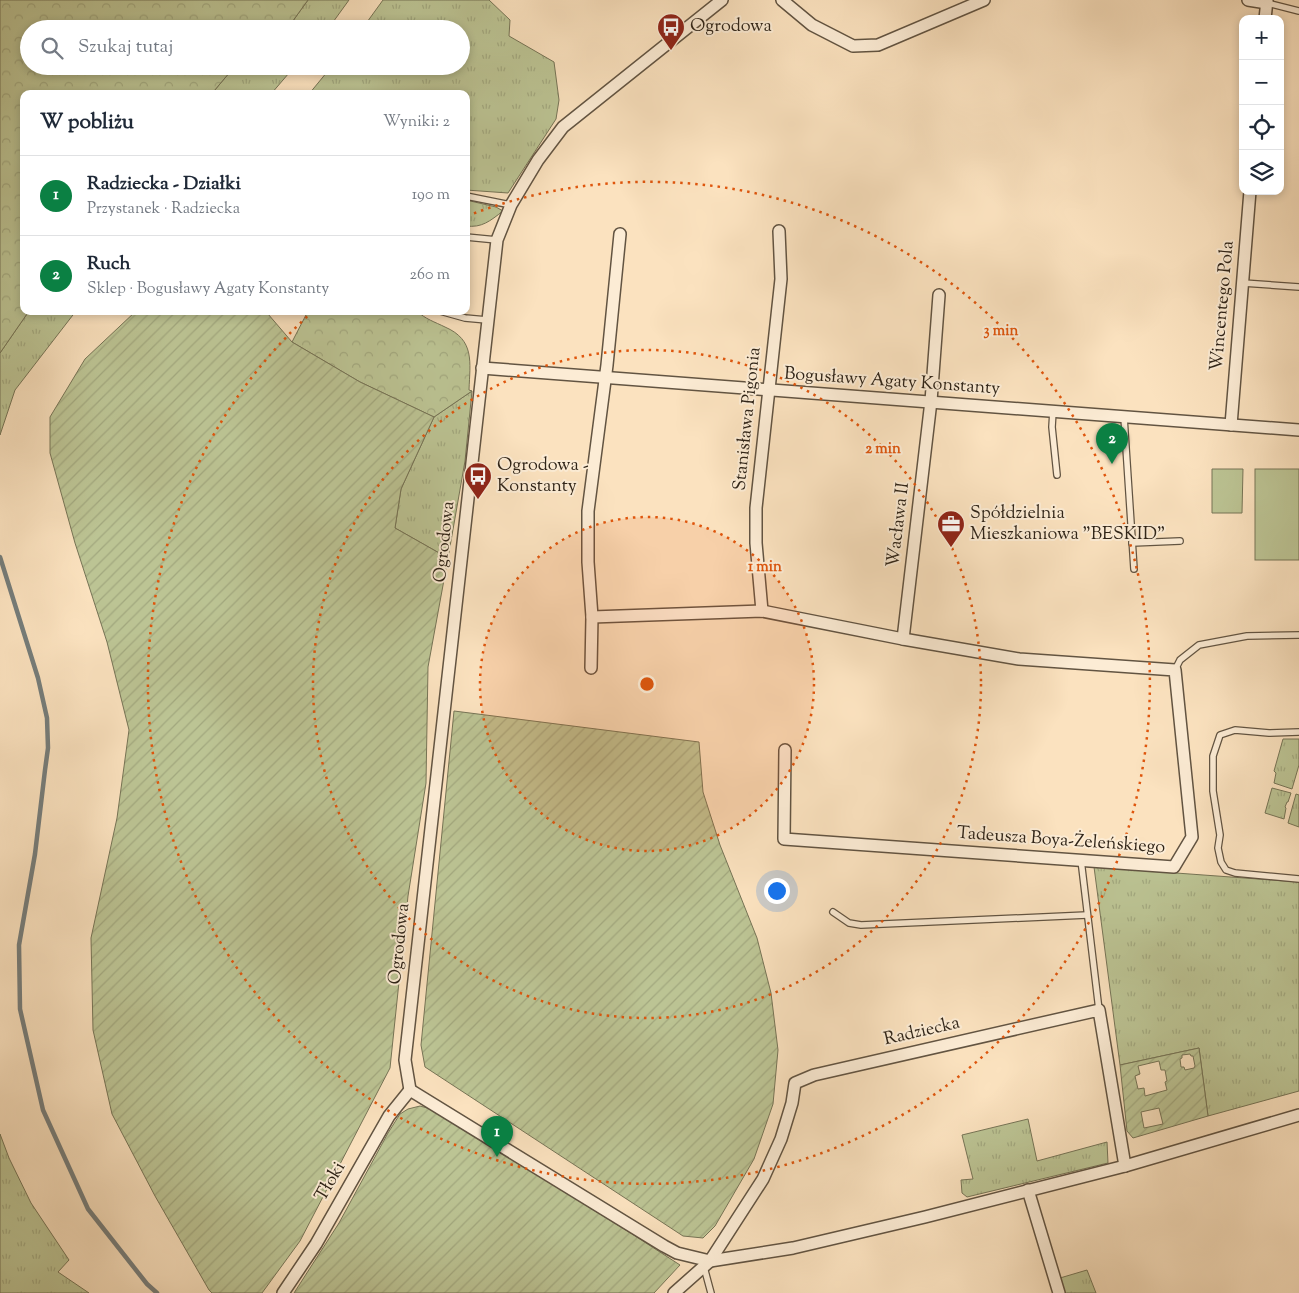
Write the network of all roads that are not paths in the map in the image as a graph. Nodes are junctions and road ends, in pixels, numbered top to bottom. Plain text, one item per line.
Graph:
1 (722, 0) edge
2 (782, 0) edge
3 (984, 0) edge
4 (1248, 0) edge
5 (1267, 2) edge
6 (1299, 11) edge
7 (1265, 15) edge
8 (1250, 195) edge
9 (470, 197) edge
10 (510, 204) junction
11 (779, 231) dead end
12 (620, 234) dead end
13 (470, 237) edge
14 (497, 240) junction
15 (1243, 282) junction
16 (1299, 287) edge
17 (939, 295) dead end
18 (454, 315) edge
19 (488, 320) junction
20 (482, 368) junction
21 (605, 378) junction
22 (768, 390) junction
23 (931, 401) junction
24 (1053, 411) junction
25 (1124, 417) junction
26 (1231, 425) junction
27 (1299, 430) edge
28 (1057, 475) dead end
29 (1180, 541) dead end
30 (1132, 543) junction
31 (1134, 568) dead end
32 (762, 612) junction
33 (592, 617) junction
34 (1299, 635) edge
35 (903, 639) junction
36 (591, 668) dead end
37 (1175, 670) junction
38 (1299, 732) edge
39 (785, 750) dead end
40 (1081, 860) junction
41 (1299, 879) edge
42 (833, 912) dead end
43 (1087, 915) junction
44 (1100, 1010) junction
45 (410, 1090) junction
46 (1299, 1115) edge
47 (1125, 1166) junction
48 (1028, 1190) junction
49 (707, 1264) junction
50 (283, 1293) edge
51 (674, 1293) edge
52 (711, 1293) edge
53 (1059, 1293) edge

1 - 10 street, Ogrodowa
2 - 3 street
4 - 5 street
5 - 6 lane
5 - 7 street
8 - 15 street, Wincentego Pola
9 - 10 lane
10 - 14 street, Ogrodowa
11 - 22 street, Stanisława Pigonia
12 - 21 street
13 - 14 lane
14 - 19 street, Ogrodowa
15 - 16 lane
15 - 26 street, Wincentego Pola
17 - 23 street, Wacława II
18 - 19 lane
19 - 20 street, Ogrodowa
20 - 21 street, Bogusławy Agaty Konstanty
20 - 45 street, Ogrodowa
21 - 22 street, Bogusławy Agaty Konstanty
21 - 33 street
22 - 23 street, Bogusławy Agaty Konstanty
22 - 32 street, Stanisława Pigonia
23 - 24 street, Bogusławy Agaty Konstanty
23 - 35 street, Wacława II
24 - 25 street, Bogusławy Agaty Konstanty
24 - 28 lane
25 - 26 street, Bogusławy Agaty Konstanty
25 - 30 lane
26 - 27 street, Bogusławy Agaty Konstanty
29 - 30 lane
30 - 31 lane
32 - 33 street
32 - 35 street
33 - 36 street
34 - 37 lane
35 - 37 street
37 - 40 street, Tadeusza Boya-Żeleńskiego
38 - 41 lane
39 - 40 street, Tadeusza Boya-Żeleńskiego
40 - 43 lane
42 - 43 lane
43 - 44 lane
44 - 47 street
44 - 49 street, Radziecka
45 - 49 street
45 - 50 street, Tłoki
46 - 47 street
47 - 48 street
48 - 49 street
48 - 53 street
49 - 51 street
49 - 52 lane

